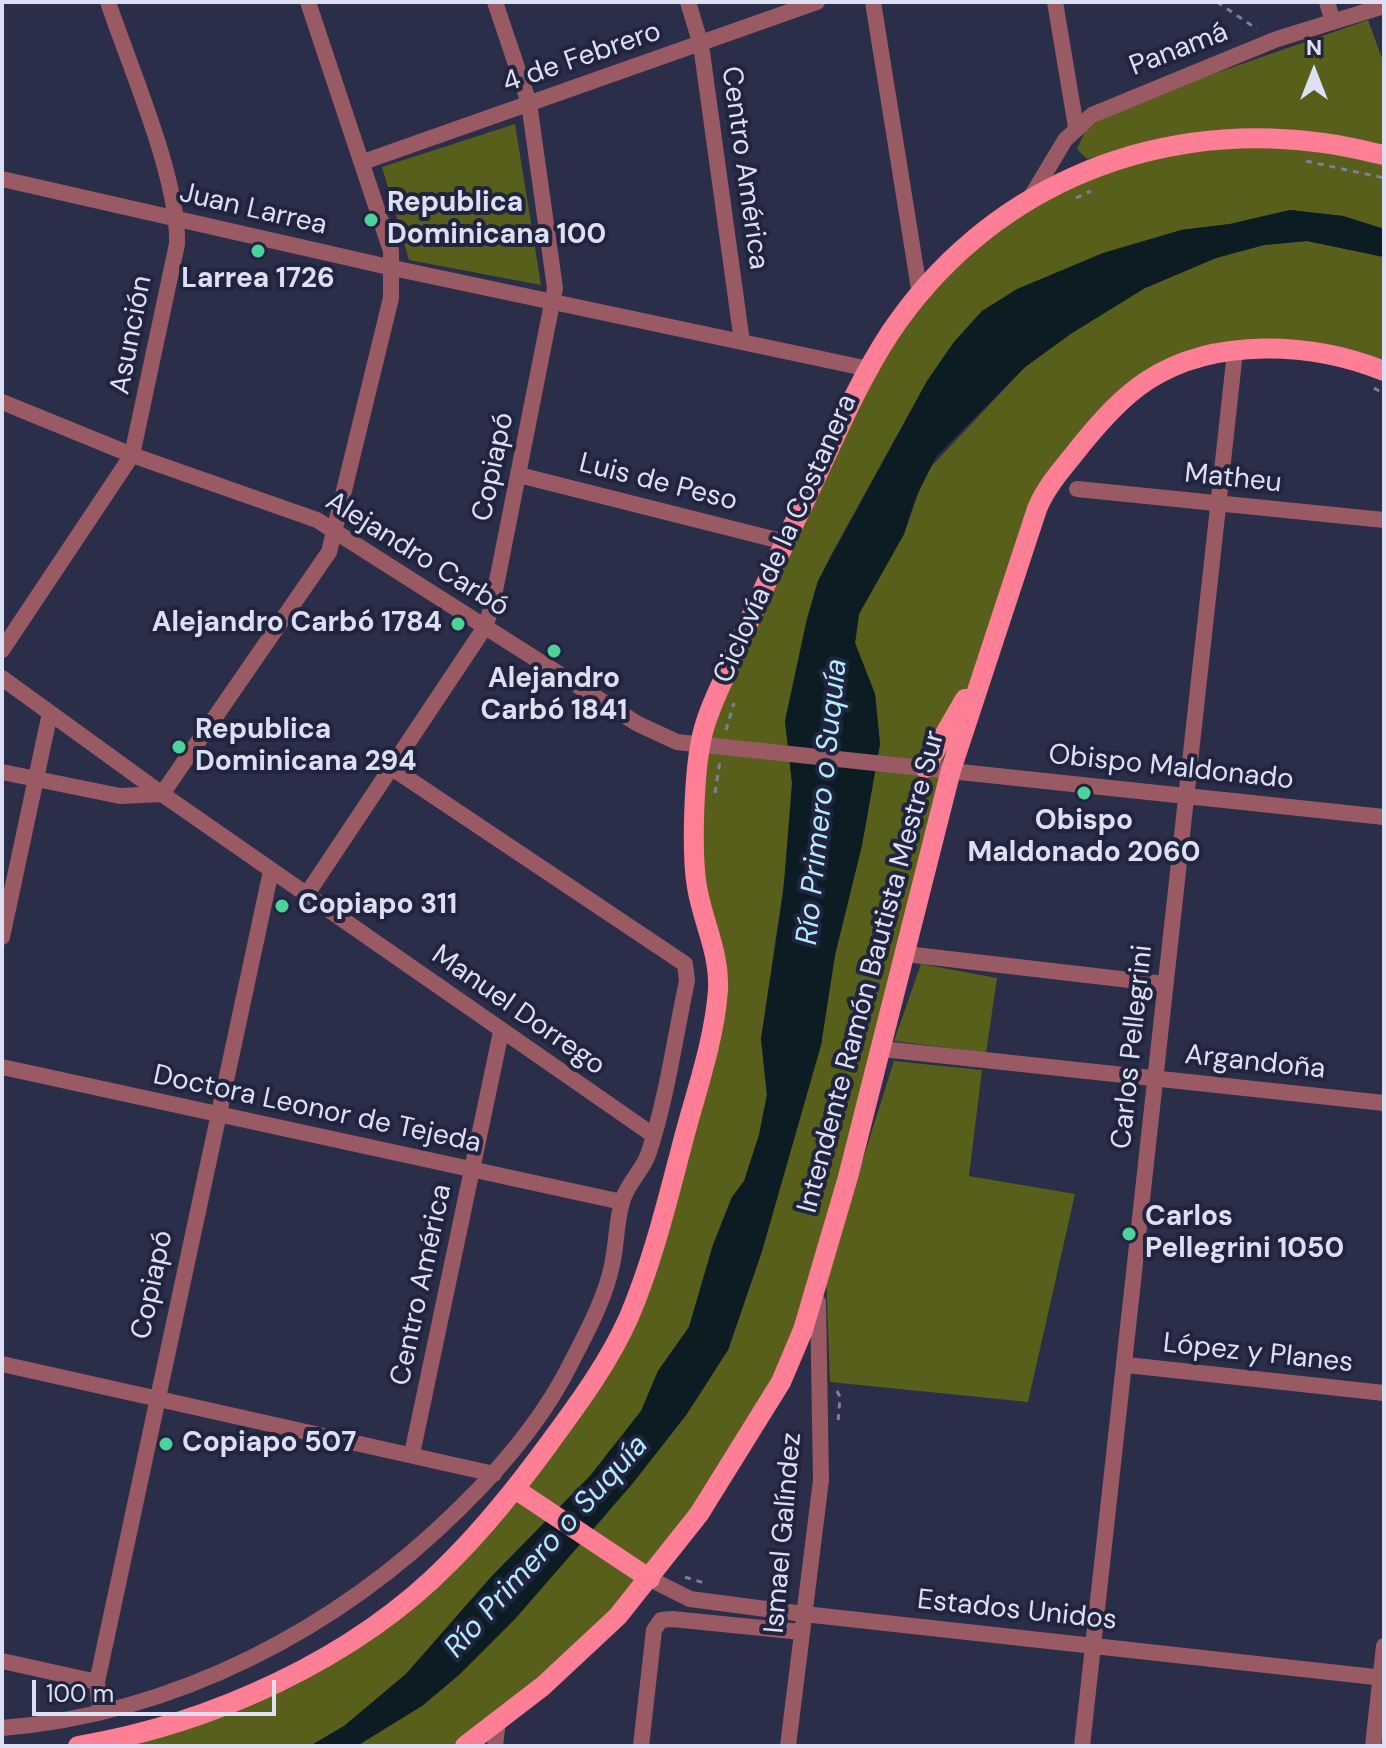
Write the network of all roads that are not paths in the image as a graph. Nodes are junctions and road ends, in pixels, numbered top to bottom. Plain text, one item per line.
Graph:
1 (108, 2) edge
2 (308, 2) edge
3 (495, 2) edge
4 (688, 2) edge
5 (817, 2) edge
6 (873, 2) edge
7 (1055, 2) edge
8 (1327, 2) edge
9 (1384, 6) edge
10 (1361, 7) edge
11 (1333, 22) junction
12 (701, 45) junction
13 (529, 103) junction
14 (1076, 127) junction
15 (1384, 155) edge
16 (363, 162) junction
17 (2, 179) edge
18 (1032, 195) junction
19 (178, 219) junction
20 (393, 268) junction
21 (920, 295) junction
22 (554, 303) junction
23 (742, 342) junction
24 (1235, 352) junction
25 (869, 369) junction
26 (1384, 371) edge
27 (2, 402) edge
28 (132, 455) junction
29 (519, 475) junction
30 (1077, 489) dead end
31 (1219, 504) junction
32 (1384, 520) edge
33 (336, 530) junction
34 (785, 542) junction
35 (485, 627) junction
36 (2, 650) edge
37 (985, 665) junction
38 (2, 678) edge
39 (50, 713) junction
40 (700, 746) junction
41 (904, 766) joint
42 (392, 768) junction
43 (925, 768) junction
44 (951, 770) junction
45 (2, 772) edge
46 (36, 779) junction
47 (162, 794) junction
48 (1186, 796) junction
49 (1384, 817) edge
50 (271, 871) junction
51 (307, 894) junction
52 (2, 937) edge
53 (906, 954) junction
54 (1164, 984) junction
55 (501, 1032) junction
56 (882, 1049) junction
57 (2, 1067) edge
58 (1156, 1078) junction
59 (1384, 1103) edge
60 (217, 1115) junction
61 (653, 1135) junction
62 (472, 1171) junction
63 (622, 1202) junction
64 (820, 1276) junction
65 (2, 1364) edge
66 (1127, 1365) junction
67 (1384, 1393) edge
68 (155, 1398) junction
69 (412, 1454) junction
70 (494, 1474) junction
71 (515, 1489) junction
72 (642, 1574) junction
73 (804, 1614) junction
74 (802, 1632) junction
75 (1093, 1646) junction
76 (1384, 1646) edge
77 (2, 1661) edge
78 (1382, 1678) edge
79 (97, 1682) junction
80 (100, 1712) junction
81 (498, 1720) junction
82 (2, 1728) edge
83 (78, 1746) edge
84 (465, 1746) edge
85 (495, 1746) edge
86 (641, 1746) edge
87 (788, 1746) edge
88 (1082, 1746) edge
89 (1373, 1746) edge

1 - 19 street, Asunción
2 - 16 street
3 - 13 street, Copiapó
4 - 12 street, Centro América
5 - 12 street, 4 de Febrero
6 - 21 street
7 - 14 street
8 - 11 street
9 - 10 street, Panamá
10 - 11 street, Panamá
11 - 14 street, Panamá
12 - 13 street, 4 de Febrero
12 - 23 street, Centro América
13 - 16 street, 4 de Febrero
13 - 22 street, Copiapó
14 - 18 street, Panamá
15 - 18 main road
16 - 20 street
17 - 19 street, Juan Larrea
18 - 21 main road
19 - 20 street, Juan Larrea
19 - 28 street, Asunción
20 - 22 street, Juan Larrea
20 - 33 street
21 - 25 main road
22 - 23 street, Juan Larrea
22 - 29 street, Copiapó
23 - 25 street, Juan Larrea
24 - 26 main road, Intendente Ramón Bautista Mestre Sur
24 - 31 street, Carlos Pellegrini
24 - 37 main road, Intendente Ramón Bautista Mestre Sur
25 - 34 main road
27 - 28 street, Alejandro Carbó
28 - 33 street, Alejandro Carbó
28 - 36 street, Asunción
29 - 34 street, Luis de Peso
29 - 35 street, Copiapó
30 - 31 street, Matheu
31 - 32 street, Matheu
31 - 48 street, Carlos Pellegrini
33 - 35 street, Alejandro Carbó
33 - 47 street
34 - 40 main road
35 - 40 street, Alejandro Carbó
35 - 42 street, Copiapó
37 - 43 main road
37 - 44 main road, Intendente Ramón Bautista Mestre Sur
38 - 39 street, Manuel Dorrego
39 - 46 street
39 - 47 street, Manuel Dorrego
40 - 41 street, Alejandro Carbó
40 - 71 main road
41 - 43 street, Obispo Maldonado
42 - 51 street, Copiapó
42 - 61 street
43 - 44 street, Obispo Maldonado
44 - 48 street, Obispo Maldonado
44 - 53 main road, Intendente Ramón Bautista Mestre Sur
45 - 46 street
46 - 47 street
46 - 52 street
47 - 50 street, Manuel Dorrego
48 - 49 street, Obispo Maldonado
48 - 54 street, Carlos Pellegrini
50 - 51 street, Manuel Dorrego
50 - 60 street, Copiapó
51 - 55 street, Manuel Dorrego
53 - 54 street
53 - 56 main road, Intendente Ramón Bautista Mestre Sur
54 - 58 street, Carlos Pellegrini
55 - 61 street, Manuel Dorrego
55 - 62 street, Centro América
56 - 58 street, Argandoña
56 - 64 main road, Intendente Ramón Bautista Mestre Sur
57 - 60 street, Doctora Leonor de Tejeda
58 - 59 street, Argandoña
58 - 66 street, Carlos Pellegrini
60 - 62 street, Doctora Leonor de Tejeda
60 - 68 street, Copiapó
61 - 63 street
62 - 63 street, Doctora Leonor de Tejeda
62 - 69 street, Centro América
63 - 70 street
64 - 72 main road, Intendente Ramón Bautista Mestre Sur
64 - 73 street, Ismael Galíndez
65 - 68 street
66 - 67 street, López y Planes
66 - 75 street, Carlos Pellegrini
68 - 69 street
68 - 79 street, Copiapó
69 - 70 street
70 - 80 street
71 - 72 main road
71 - 83 main road
72 - 73 street, Estados Unidos
72 - 81 main road, Intendente Ramón Bautista Mestre Sur
73 - 74 street, Ismael Galíndez
73 - 75 street, Estados Unidos
74 - 86 street
74 - 87 street, Ismael Galíndez
75 - 78 street, Estados Unidos
75 - 88 street, Carlos Pellegrini
76 - 78 street
77 - 79 street
78 - 89 street
79 - 80 street, Copiapó
80 - 82 street
81 - 84 main road, Intendente Ramón Bautista Mestre Sur
81 - 85 street

